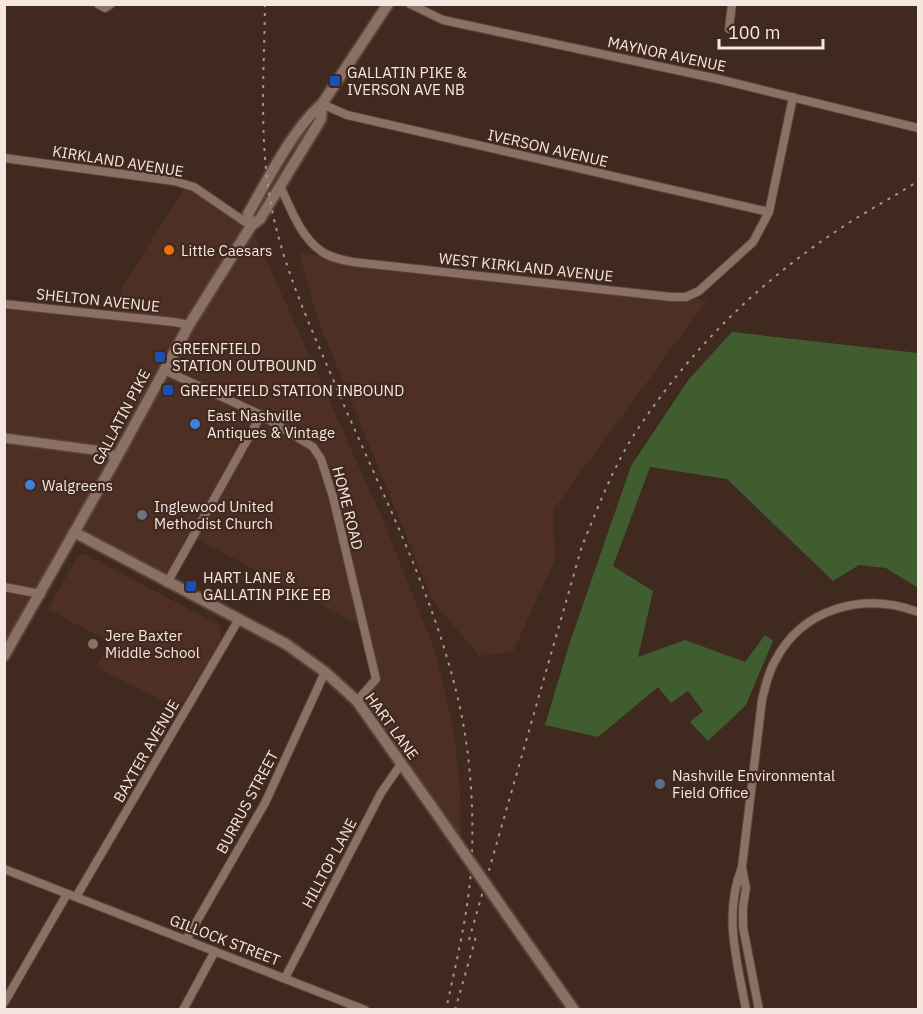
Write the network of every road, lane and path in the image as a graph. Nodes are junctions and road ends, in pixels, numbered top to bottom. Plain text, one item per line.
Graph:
1 (98, 4) edge
2 (111, 4) edge
3 (388, 4) edge
4 (410, 4) edge
5 (732, 4) edge
6 (729, 29) dead end
7 (793, 97) junction
8 (322, 104) junction
9 (918, 128) edge
10 (4, 158) edge
11 (280, 186) junction
12 (769, 212) junction
13 (251, 226) junction
14 (4, 304) edge
15 (189, 325) junction
16 (164, 370) junction
17 (261, 416) junction
18 (4, 438) edge
19 (117, 457) junction
20 (74, 532) junction
21 (167, 583) junction
22 (4, 587) edge
23 (40, 594) junction
24 (918, 612) edge
25 (239, 619) junction
26 (4, 656) edge
27 (325, 672) junction
28 (357, 701) junction
29 (401, 764) junction
30 (742, 867) junction
31 (4, 869) edge
32 (71, 895) junction
33 (186, 940) junction
34 (215, 951) junction
35 (285, 978) junction
36 (4, 1003) edge
37 (183, 1010) edge
38 (365, 1010) edge
39 (574, 1010) edge
40 (746, 1010) edge
41 (759, 1010) edge

1 - 2 street
3 - 8 main road, GALLATIN PIKE
4 - 7 street, MAYNOR AVENUE
5 - 6 street
7 - 9 street, MAYNOR AVENUE
7 - 12 street, WEST KIRKLAND AVENUE
8 - 11 main road, GALLATIN PIKE
8 - 12 street, IVERSON AVENUE
8 - 13 main road, GALLATIN PIKE
10 - 13 street, KIRKLAND AVENUE
11 - 12 street, WEST KIRKLAND AVENUE
11 - 13 main road, GALLATIN PIKE
13 - 15 main road, GALLATIN PIKE
14 - 15 street, SHELTON AVENUE
15 - 16 main road, GALLATIN PIKE
16 - 17 street, HOME ROAD
16 - 19 main road, GALLATIN PIKE
17 - 21 street
17 - 28 street, HOME ROAD
18 - 19 street
19 - 20 main road, GALLATIN PIKE
20 - 21 main road, HART LANE
20 - 23 main road, GALLATIN PIKE
21 - 25 main road, HART LANE
22 - 23 street
23 - 26 main road, GALLATIN PIKE
24 - 30 street
25 - 27 main road, HART LANE
25 - 32 street, BAXTER AVENUE
27 - 28 main road, HART LANE
27 - 33 street, BURRUS STREET
28 - 29 main road, HART LANE
29 - 35 street, HILLTOP LANE
29 - 39 main road, HART LANE, bridge
30 - 40 street
30 - 41 street
31 - 32 street, GILLOCK STREET
32 - 33 street, GILLOCK STREET
32 - 36 street, BAXTER AVENUE
33 - 34 street, GILLOCK STREET
34 - 35 street, GILLOCK STREET
34 - 37 street
35 - 38 street, GILLOCK STREET

